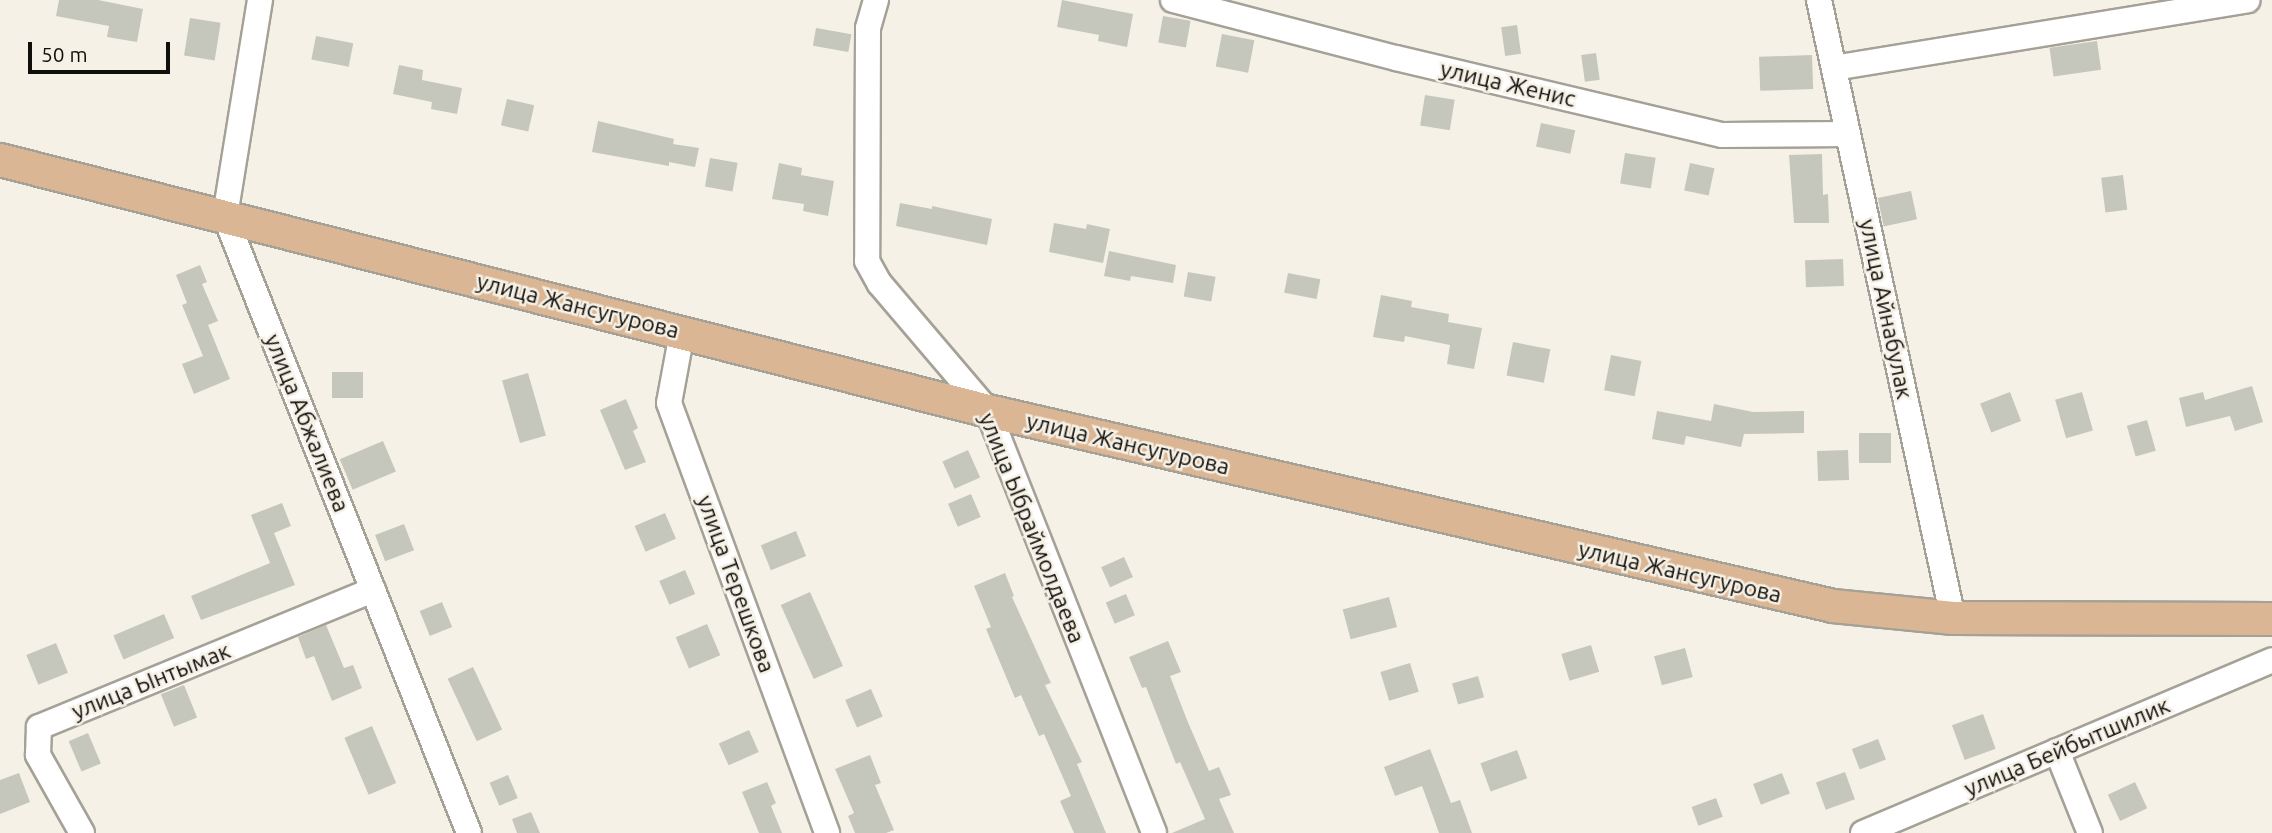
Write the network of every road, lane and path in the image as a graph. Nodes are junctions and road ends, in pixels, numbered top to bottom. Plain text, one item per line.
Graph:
1 (260, 0) edge
2 (876, 0) edge
3 (1173, 0) edge
4 (1819, 0) edge
5 (2247, 0) edge
6 (1834, 68) junction
7 (1847, 134) junction
8 (0, 160) edge
9 (225, 216) junction
10 (682, 332) junction
11 (988, 411) junction
12 (373, 590) junction
13 (1953, 618) junction
14 (2272, 619) edge
15 (2272, 660) edge
16 (2057, 751) junction
17 (82, 833) edge
18 (469, 833) edge
19 (827, 833) edge
20 (1154, 833) edge
21 (1863, 833) edge
22 (2090, 833) edge

1 - 9 street
2 - 11 street, улица Ыбраймолдаева
3 - 7 street, улица Женис
4 - 6 street, улица Айнабулак
5 - 6 street
6 - 7 street, улица Айнабулак
7 - 13 street, улица Айнабулак
8 - 9 main road, улица Жансугурова
9 - 10 main road, улица Жансугурова
9 - 12 street, улица Абжалиева
10 - 11 main road, улица Жансугурова
10 - 19 street, улица Терешкова
11 - 13 main road, улица Жансугурова
11 - 20 street, улица Ыбраймолдаева
12 - 17 street, улица Ынтымак
12 - 18 street, улица Абжалиева
13 - 14 main road, улица Жансугурова
15 - 16 street, улица Бейбытшилик
16 - 21 street, улица Бейбытшилик
16 - 22 street

